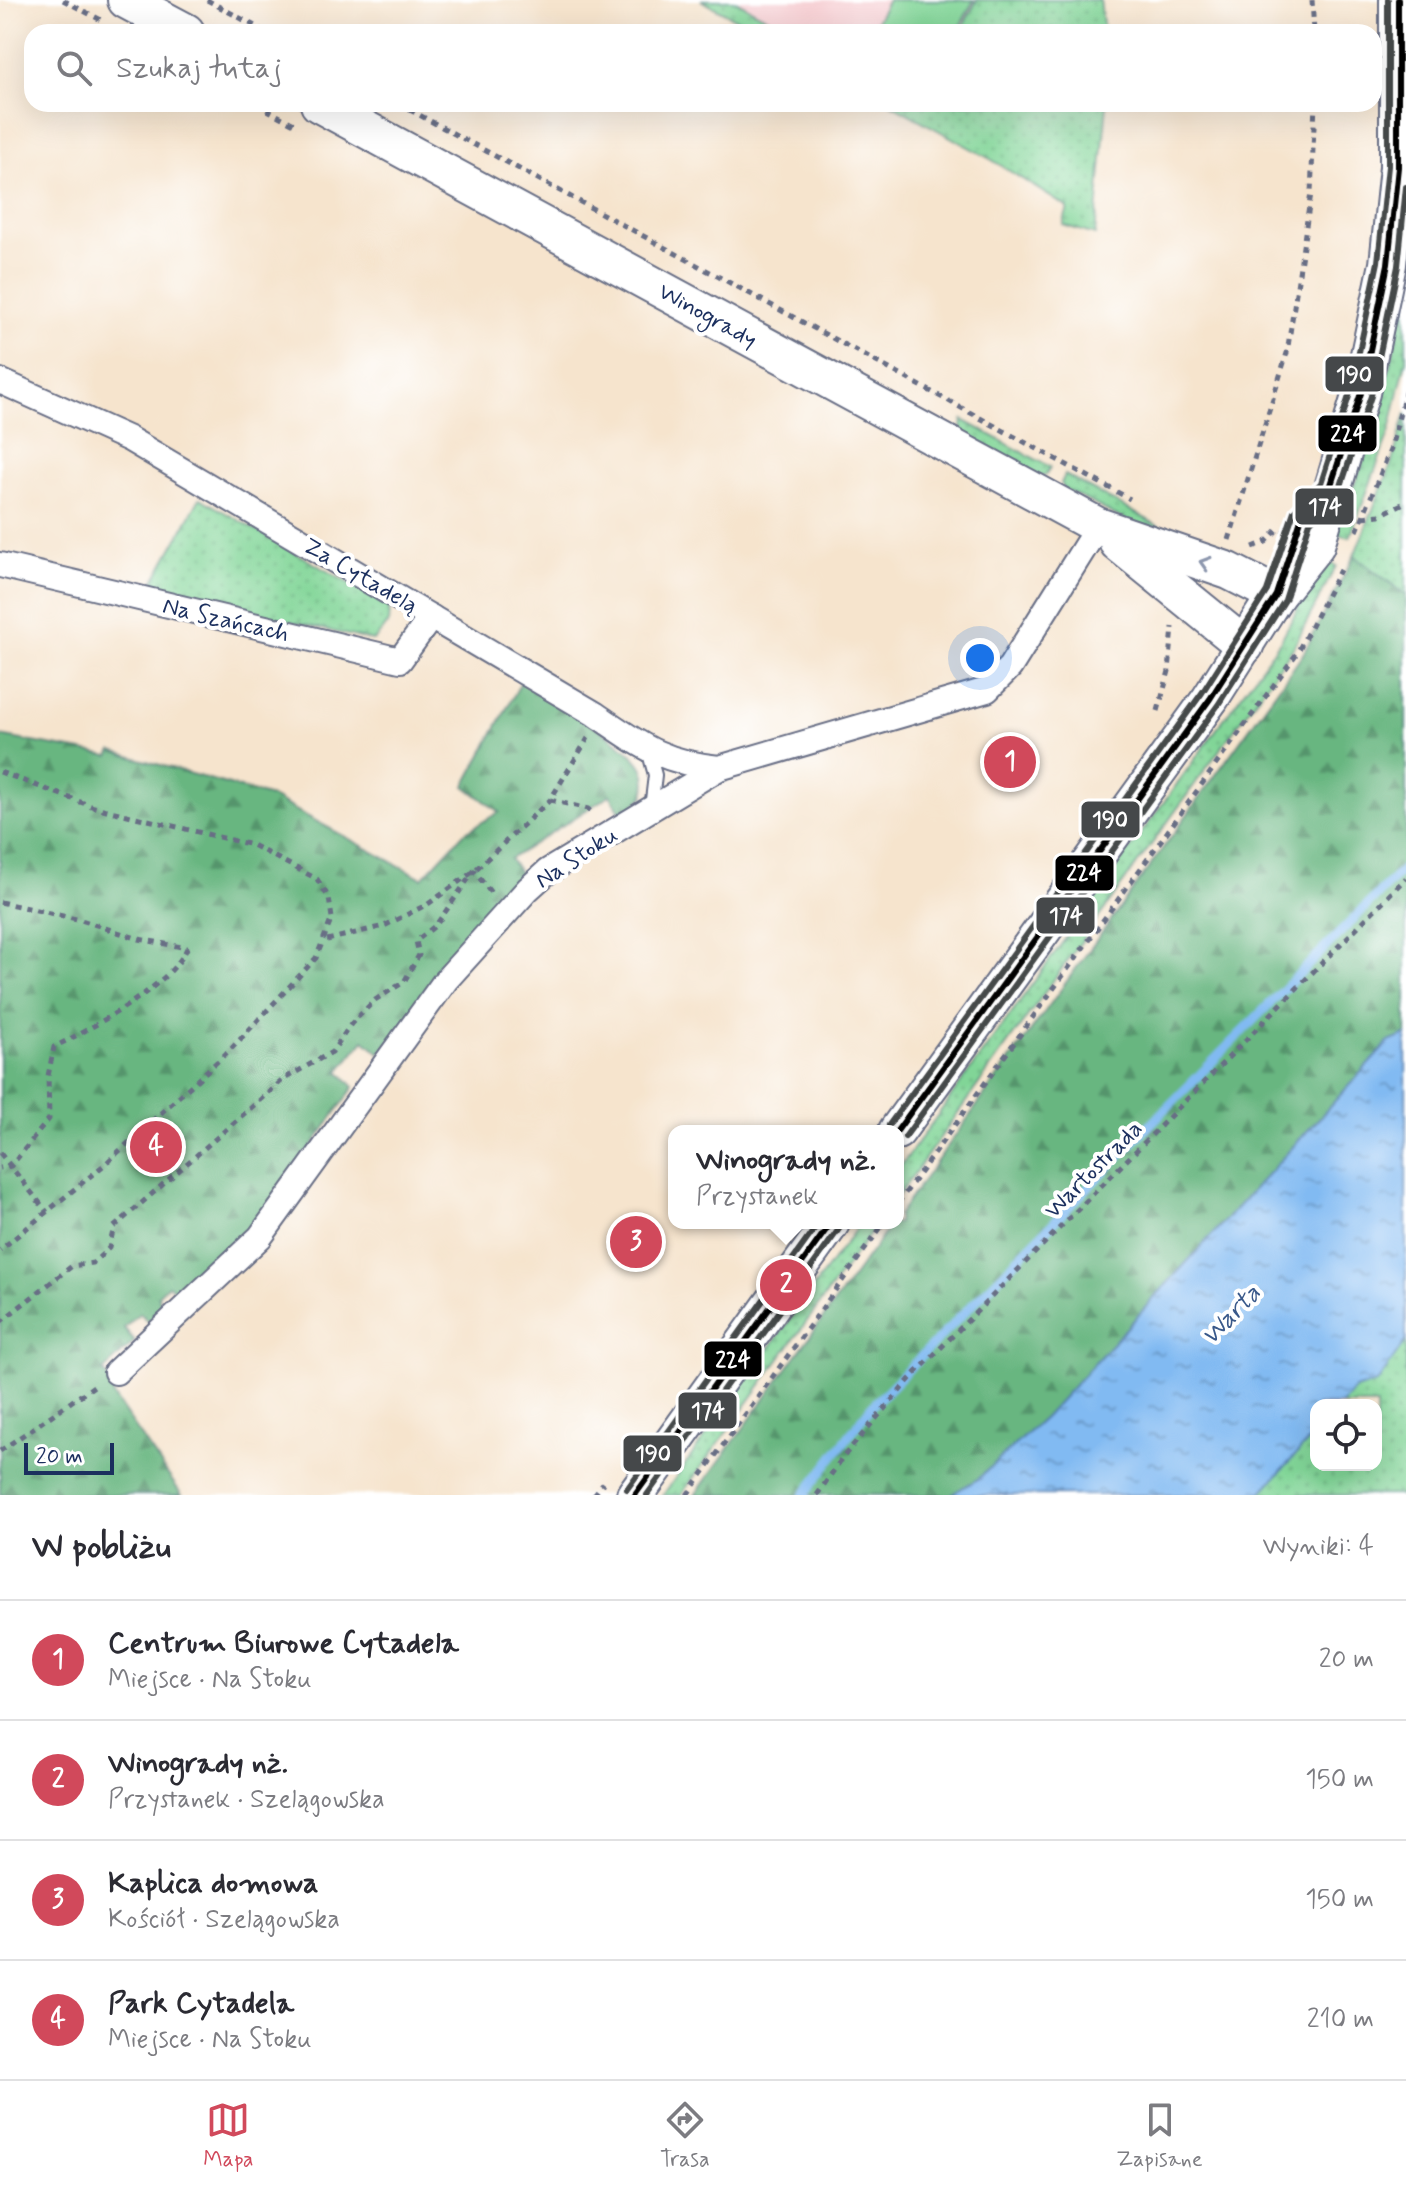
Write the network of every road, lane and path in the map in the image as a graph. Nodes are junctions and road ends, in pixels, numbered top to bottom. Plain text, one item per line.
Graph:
1 (63, 0) edge
2 (207, 0) edge
3 (1312, 0) edge
4 (1398, 0) edge
5 (118, 13) edge
6 (157, 24) edge
7 (251, 24) edge
8 (1314, 24) edge
9 (334, 112) edge
10 (414, 112) edge
11 (1315, 112) edge
12 (0, 381) edge
13 (1406, 502) edge
14 (1137, 503) dead end
15 (1363, 517) dead end
16 (1098, 526) junction
17 (1283, 530) dead end
18 (0, 565) edge
19 (1276, 595) junction
20 (431, 617) junction
21 (1245, 646) junction
22 (601, 718) junction
23 (648, 750) junction
24 (719, 768) junction
25 (0, 772) edge
26 (550, 800) junction
27 (651, 811) junction
28 (610, 834) junction
29 (474, 871) junction
30 (1406, 878) edge
31 (0, 902) edge
32 (326, 940) junction
33 (901, 1125) edge
34 (0, 1153) edge
35 (11, 1166) junction
36 (0, 1168) edge
37 (47, 1212) junction
38 (827, 1229) edge
39 (880, 1229) edge
40 (0, 1250) edge
41 (0, 1322) edge
42 (116, 1372) joint
43 (0, 1451) edge
44 (635, 1495) edge
45 (687, 1495) edge
46 (817, 1495) edge

1 - 5 path
2 - 7 path
3 - 8 path
4 - 19 street
5 - 6 street
9 - 16 street, Winogrady
10 - 14 path
11 - 17 path
12 - 20 street, Za Cytadelą
13 - 15 path
19 -> 16 street, Winogrady
16 - 21 street, Winogrady
16 - 24 street, Na Stoku
18 - 20 street, Na Szańcach
19 - 21 street
20 - 22 street, Za Cytadelą
21 - 33 street
22 - 23 street, Za Cytadelą
22 - 26 path
23 - 24 street, Za Cytadelą
23 - 27 lane
24 - 27 street, Na Stoku
25 - 32 path
26 - 28 path
26 - 29 path
27 - 28 street, Na Stoku
28 - 42 street, Na Stoku
29 - 32 path
29 - 41 path
30 - 46 path, Wartostrada
31 - 35 path
32 - 37 path
34 - 35 path
35 - 36 path
35 - 37 path
37 - 40 path
38 - 44 street
39 - 45 path
42 - 43 path

